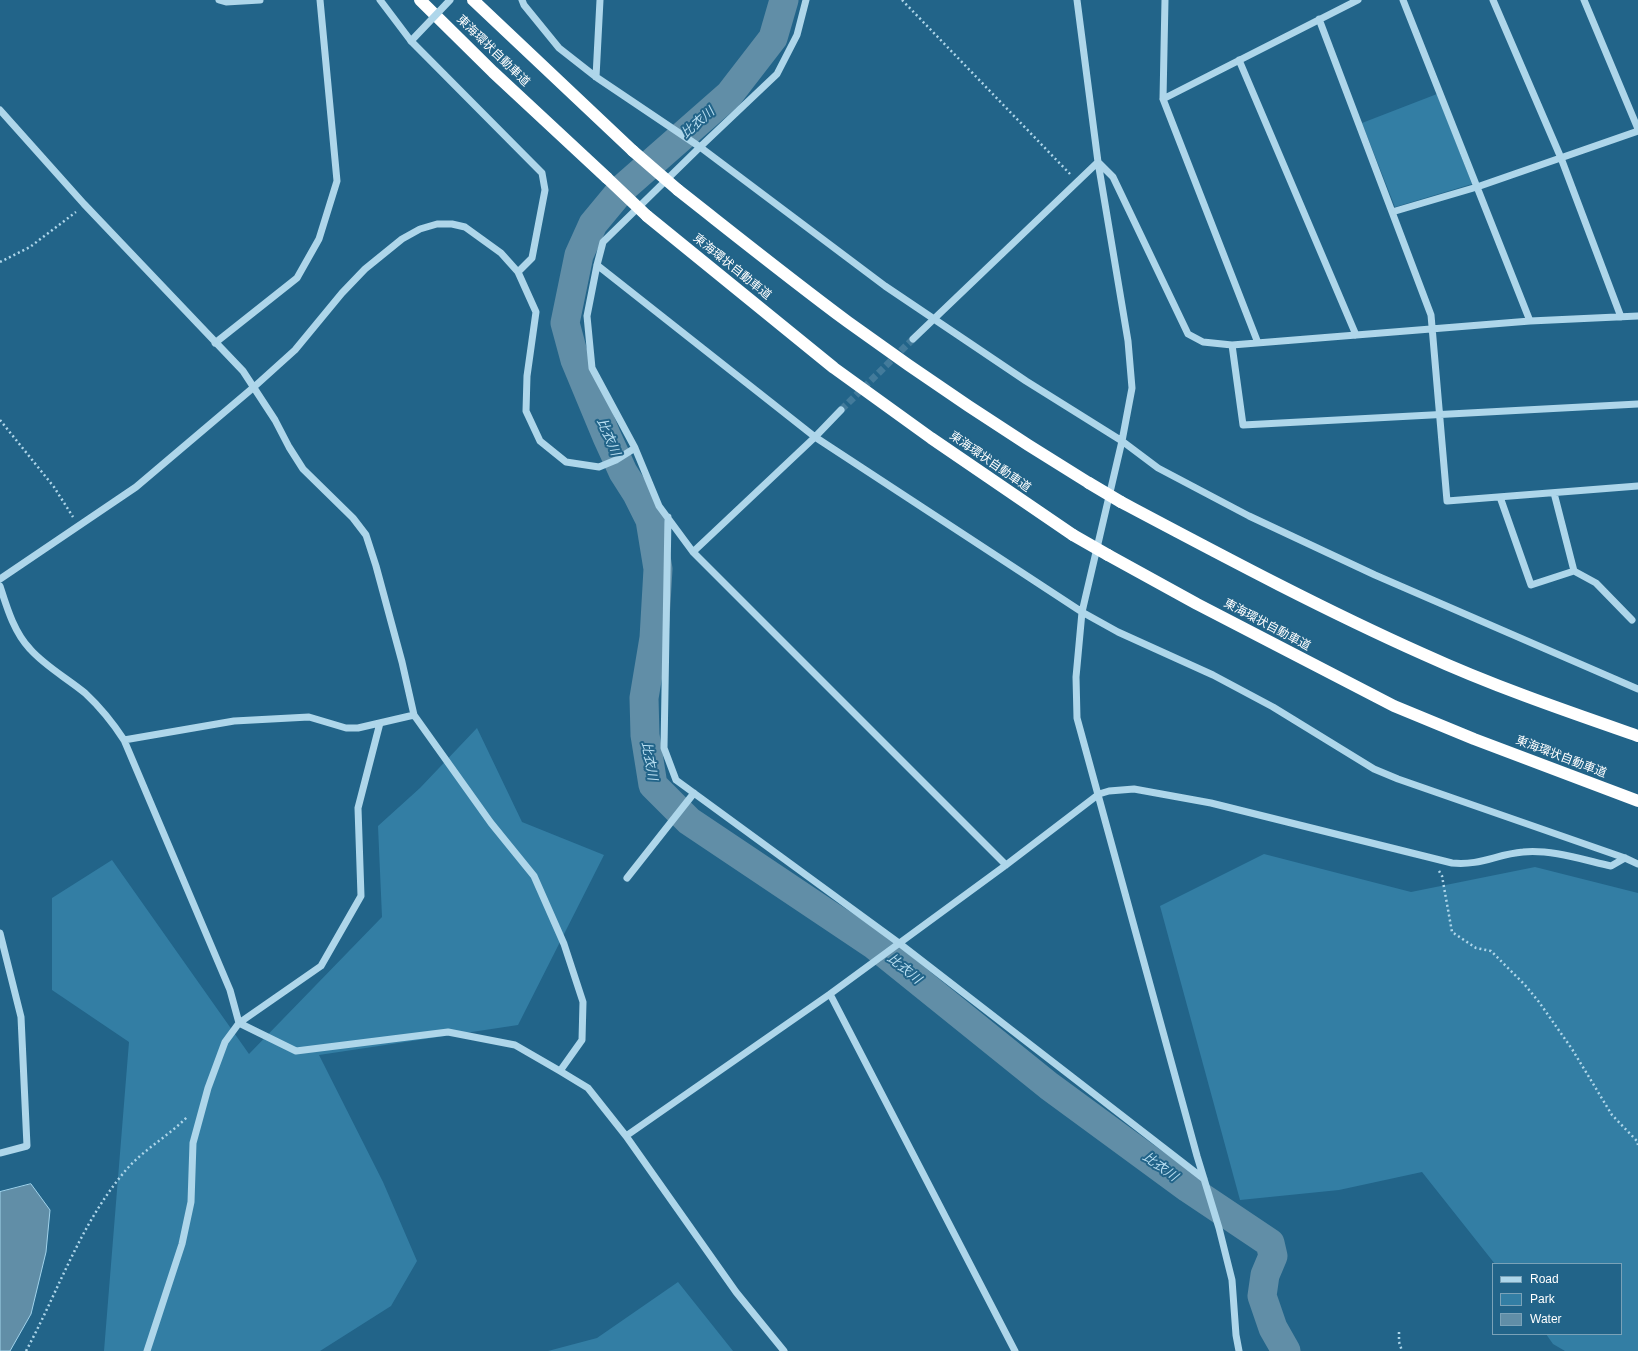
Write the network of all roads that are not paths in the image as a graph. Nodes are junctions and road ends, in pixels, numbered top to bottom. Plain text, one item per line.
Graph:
1 (219, 0) edge
2 (260, 0) edge
3 (320, 0) edge
4 (380, 0) edge
5 (420, 0) edge
6 (450, 0) edge
7 (474, 0) edge
8 (522, 0) edge
9 (600, 0) edge
10 (806, 0) edge
11 (1077, 0) edge
12 (1165, 0) edge
13 (1403, 0) edge
14 (1493, 0) edge
15 (1584, 0) edge
16 (1354, 1) edge
17 (1319, 19) junction
18 (410, 41) junction
19 (1239, 60) junction
20 (596, 77) junction
21 (1163, 99) junction
22 (0, 110) edge
23 (1638, 130) edge
24 (700, 147) junction
25 (1561, 158) junction
26 (1098, 162) junction
27 (1477, 187) junction
28 (1392, 212) junction
29 (597, 265) junction
30 (518, 272) junction
31 (1638, 316) edge
32 (1621, 317) junction
33 (933, 318) junction
34 (1530, 321) junction
35 (1433, 329) junction
36 (1356, 335) junction
37 (913, 339) tunnel mouth
38 (215, 343) junction
39 (1258, 343) junction
40 (1232, 345) junction
41 (254, 387) junction
42 (1638, 404) edge
43 (841, 410) tunnel mouth
44 (1440, 416) junction
45 (815, 437) junction
46 (1122, 441) junction
47 (635, 448) junction
48 (1638, 486) edge
49 (1554, 493) junction
50 (1500, 497) junction
51 (668, 517) junction
52 (693, 552) junction
53 (1574, 571) junction
54 (0, 580) edge
55 (0, 586) edge
56 (1082, 612) junction
57 (1632, 620) dead end
58 (1638, 689) edge
59 (414, 714) junction
60 (380, 723) junction
61 (1638, 736) edge
62 (124, 740) junction
63 (694, 793) junction
64 (1099, 794) junction
65 (1638, 801) edge
66 (1625, 858) junction
67 (1638, 864) edge
68 (1006, 865) junction
69 (627, 878) dead end
70 (0, 934) edge
71 (899, 943) junction
72 (830, 994) junction
73 (239, 1023) junction
74 (560, 1071) junction
75 (626, 1136) junction
76 (0, 1153) edge
77 (1204, 1180) junction
78 (147, 1351) edge
79 (784, 1351) edge
80 (1015, 1351) edge
81 (1239, 1351) edge

1 - 2 street
3 - 38 street
4 - 18 street
5 - 65 highway, 東海環状自動車道, bridge
6 - 18 street, bridge
7 - 61 highway, 東海環状自動車道, bridge
8 - 20 street
9 - 20 street
10 - 24 street
11 - 26 street
12 - 21 street
13 - 27 street
14 - 25 street
15 - 23 street
16 - 17 street
17 - 19 street
17 - 28 street
18 - 30 street
19 - 21 street
19 - 36 street
20 - 24 street
21 - 39 street
22 - 38 street
23 - 25 street
24 - 29 street
24 - 33 street
25 - 27 street
25 - 32 street
26 - 33 street
26 - 40 street
26 - 46 street
27 - 28 street
27 - 34 street
28 - 35 street
29 - 45 street
29 - 47 street
30 - 41 street
30 - 47 street
31 - 32 street
32 - 34 street
33 - 37 street
33 - 46 street
34 - 35 street
35 - 36 street
35 - 44 street
36 - 39 street
38 - 41 street
39 - 40 street
40 - 44 street
41 - 54 street
41 - 59 street
42 - 44 street
43 - 45 street
44 - 50 street
45 - 52 street
45 - 56 street
46 - 56 street
46 - 58 street
47 - 51 street
48 - 49 street
49 - 50 street
49 - 53 street
50 - 53 street
51 - 52 street
51 - 63 street
52 - 68 street
53 - 57 street
55 - 62 street
56 - 64 street
56 - 66 street
59 - 60 street
59 - 74 street
60 - 62 street
60 - 73 street
62 - 73 street
63 - 69 street
63 - 71 street
64 - 66 street
64 - 68 street
64 - 77 street
66 - 67 street
68 - 71 street
70 - 76 street
71 - 72 street
71 - 77 street
72 - 75 street
72 - 80 street
73 - 74 street
73 - 78 street
74 - 75 street
75 - 79 street
77 - 81 street

